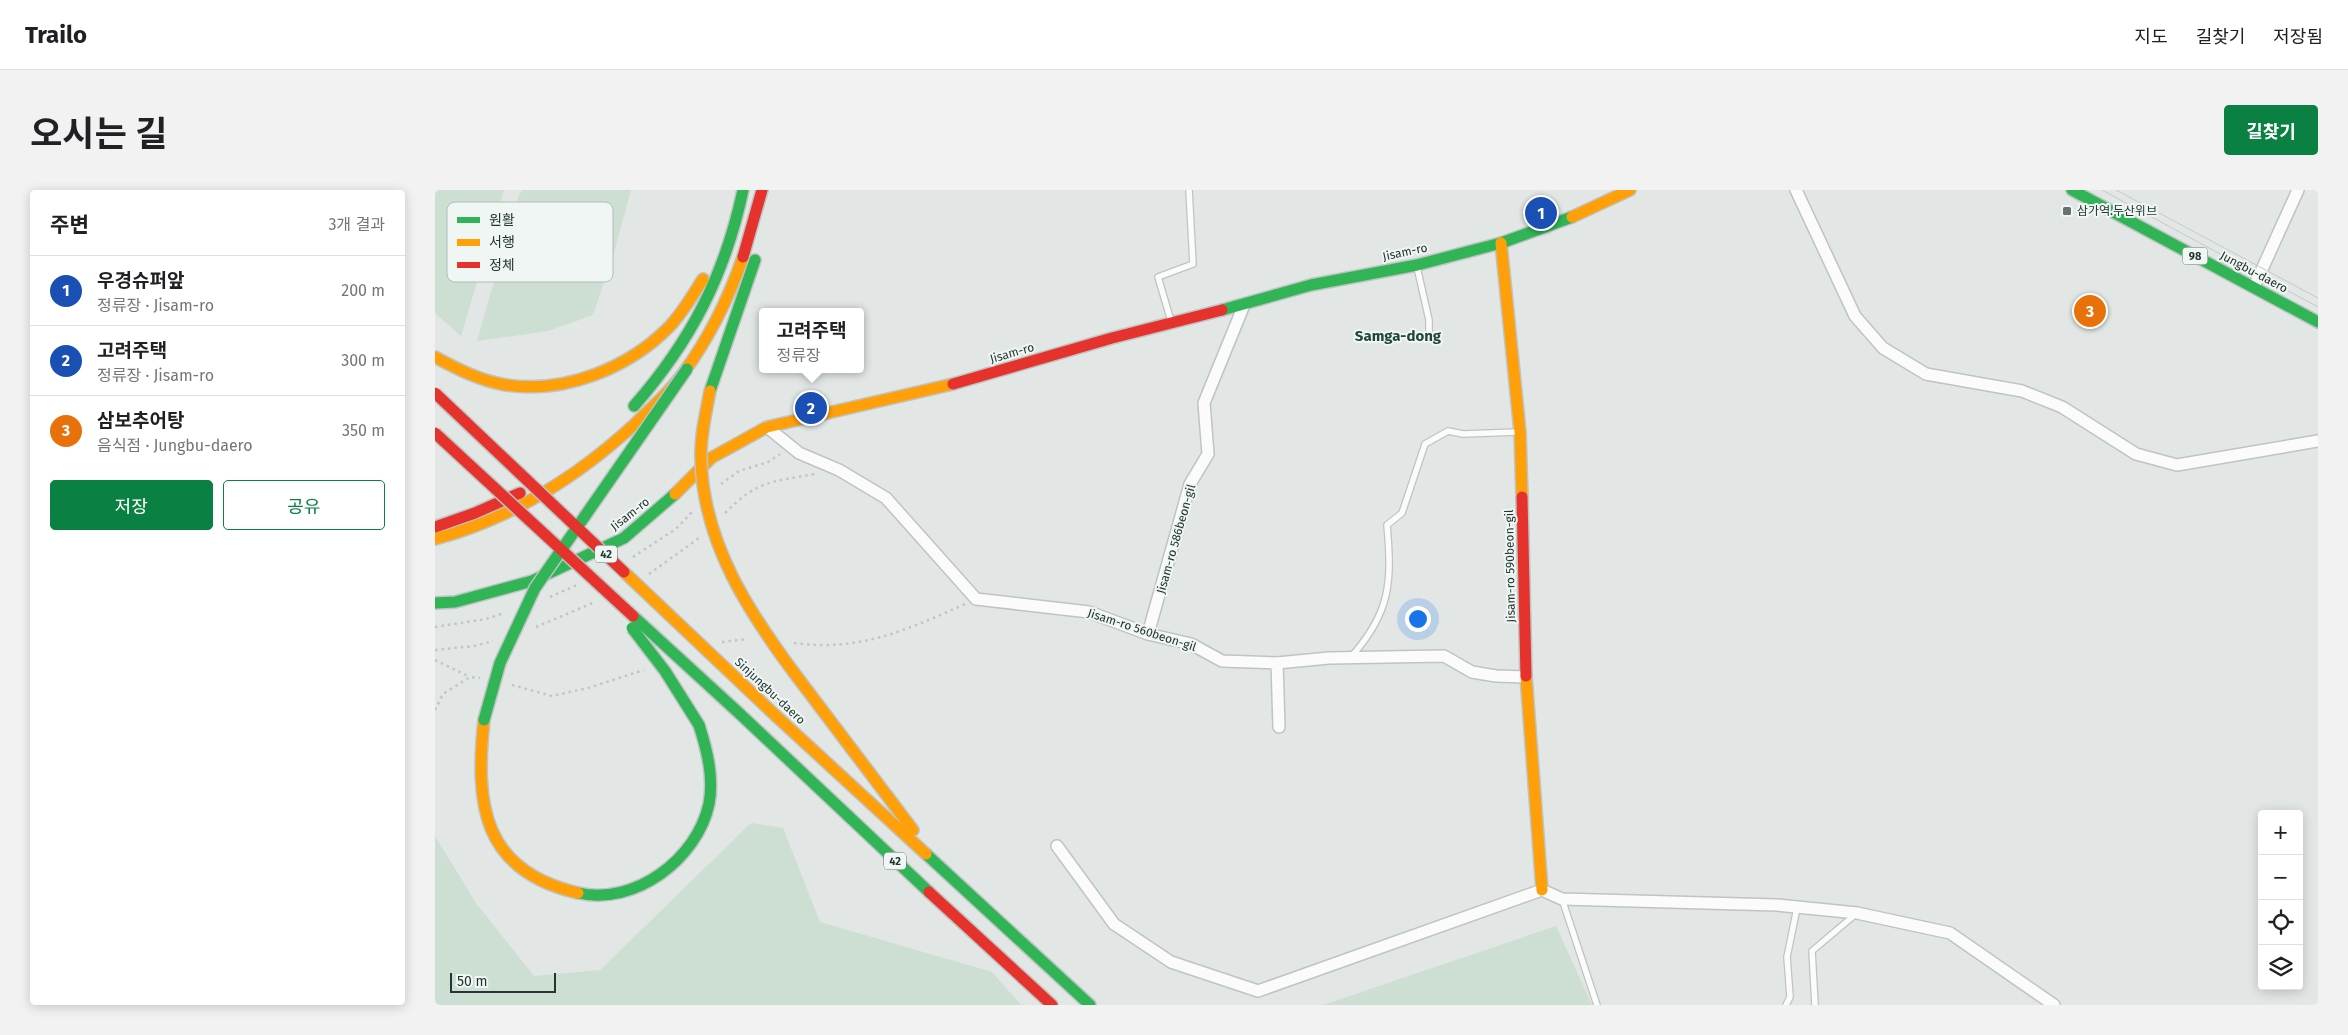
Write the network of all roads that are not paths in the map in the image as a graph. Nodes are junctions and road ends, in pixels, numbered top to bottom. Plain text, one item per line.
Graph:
1 (743, 190) edge
2 (764, 190) edge
3 (1189, 190) edge
4 (1630, 190) edge
5 (1796, 190) edge
6 (2072, 190) edge
7 (2297, 190) edge
8 (740, 206) junction
9 (1501, 243) junction
10 (1417, 265) junction
11 (2254, 287) junction
12 (1244, 305) junction
13 (2318, 322) edge
14 (1172, 323) junction
15 (1429, 335) dead end
16 (435, 357) edge
17 (687, 369) junction
18 (435, 393) edge
19 (628, 412) dead end
20 (767, 426) junction
21 (1520, 432) junction
22 (435, 433) edge
23 (2318, 441) edge
24 (555, 472) dead end
25 (435, 526) edge
26 (435, 539) edge
27 (597, 582) junction
28 (435, 603) edge
29 (1148, 634) junction
30 (1350, 658) junction
31 (1277, 663) junction
32 (1526, 677) junction
33 (1279, 727) dead end
34 (1057, 846) dead end
35 (948, 875) junction
36 (1543, 890) junction
37 (1562, 899) junction
38 (1797, 908) junction
39 (1857, 913) junction
40 (1052, 1005) edge
41 (1090, 1005) edge
42 (1597, 1005) edge
43 (1786, 1005) edge
44 (1815, 1005) edge
45 (2055, 1005) edge

1 - 8 main road
2 - 17 main road
2 - 35 main road, bridge
3 - 14 lane
4 - 9 main road, Jisam-ro
5 - 23 street
6 - 11 main road, Jungbu-daero / 98
7 - 11 street
8 - 16 main road
8 - 19 main road
9 - 10 main road, Jisam-ro
9 - 21 main road, Jisam-ro 590beon-gil
10 - 12 main road, Jisam-ro
10 - 15 lane
11 - 13 main road, Jungbu-daero / 98
12 - 14 main road, Jisam-ro
12 - 29 street, Jisam-ro 586beon-gil
14 - 20 main road, Jisam-ro
17 - 26 main road
17 - 27 main road, bridge
18 - 35 main road, Sinjungbu-daero / 42, bridge
20 - 28 main road, Jisam-ro
20 - 29 street, Jisam-ro 560beon-gil
21 - 30 lane
21 - 32 main road, Jisam-ro 590beon-gil
22 - 27 main road, 42, bridge
24 - 25 main road
27 - 40 main road, 42, bridge
29 - 31 street, Jisam-ro 560beon-gil
30 - 31 street, Jisam-ro 560beon-gil
30 - 32 street, Jisam-ro 560beon-gil
31 - 33 street
32 - 36 main road, Jisam-ro 590beon-gil
34 - 36 street
35 - 41 main road, Sinjungbu-daero / 42
36 - 37 street
37 - 38 street
37 - 42 lane
38 - 39 street
38 - 43 lane
39 - 44 lane
39 - 45 street

